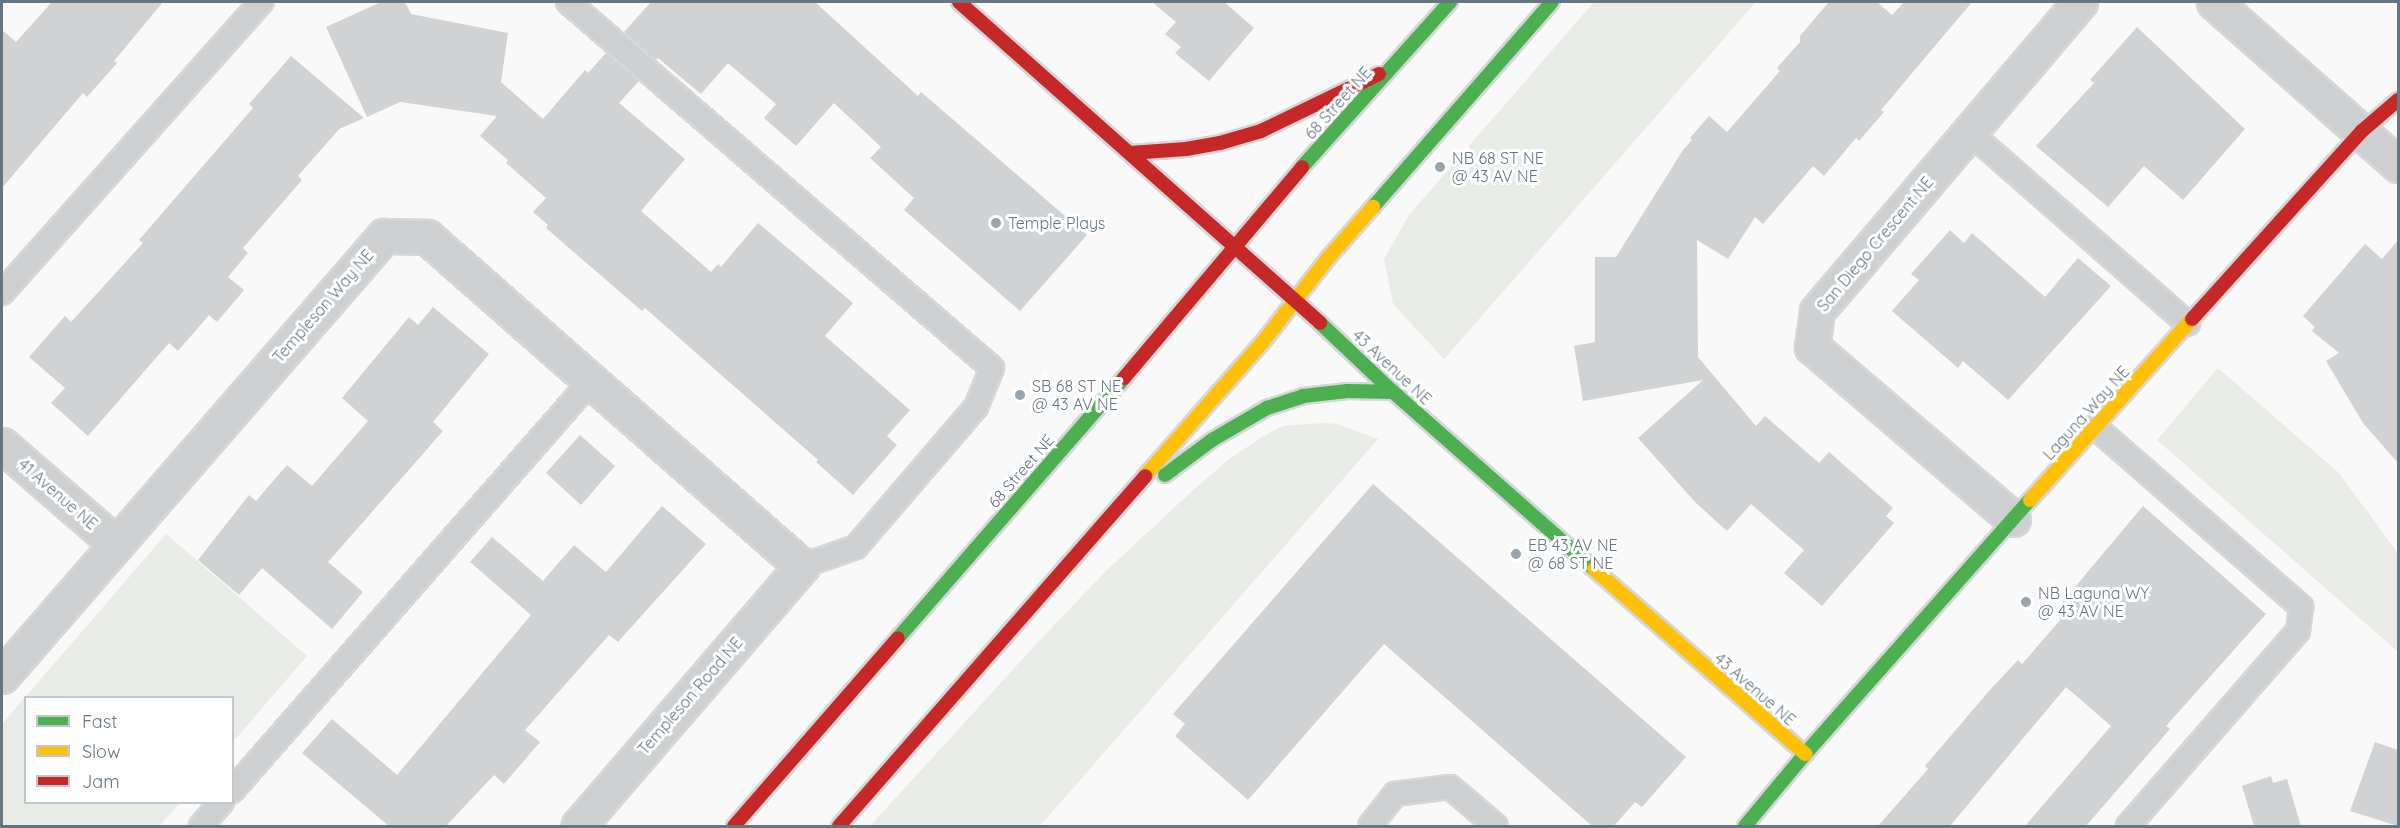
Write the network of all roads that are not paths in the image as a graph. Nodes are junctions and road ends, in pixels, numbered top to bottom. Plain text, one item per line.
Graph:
1 (261, 2) edge
2 (568, 2) edge
3 (958, 2) edge
4 (1450, 2) edge
5 (1552, 2) edge
6 (2080, 2) edge
7 (2214, 2) edge
8 (1394, 66) junction
9 (2398, 100) edge
10 (2362, 131) junction
11 (1969, 132) junction
12 (1130, 153) junction
13 (2398, 165) edge
14 (1233, 246) junction
15 (2, 293) edge
16 (1294, 301) junction
17 (2188, 324) junction
18 (591, 381) junction
19 (1393, 392) junction
20 (2095, 427) junction
21 (2, 445) edge
22 (1115, 511) junction
23 (2013, 519) junction
24 (115, 543) junction
25 (802, 566) junction
26 (2, 676) edge
27 (1804, 754) junction
28 (234, 789) edge
29 (220, 804) edge
30 (201, 826) edge
31 (578, 826) edge
32 (734, 826) edge
33 (839, 826) edge
34 (1370, 826) edge
35 (1496, 826) edge
36 (1745, 826) edge
37 (2128, 826) edge

1 - 15 lane
2 - 25 lane
3 - 12 main road, 43 Avenue NE
4 - 8 main road, 68 Street NE
5 - 16 main road
6 - 11 street, San Diego Crescent NE
7 - 10 street
8 - 12 main road
8 - 14 main road, 68 Street NE
9 - 10 main road, Laguna Way NE
10 - 13 street
10 - 17 main road, Laguna Way NE
11 - 17 lane
11 - 23 street, San Diego Crescent NE
12 - 14 main road, 43 Avenue NE
14 - 16 main road, 43 Avenue NE
14 - 32 main road, 68 Street NE
16 - 19 main road, 43 Avenue NE
16 - 22 main road
17 - 20 main road, Laguna Way NE
18 - 24 street, Templeson Way NE
18 - 25 street, Templeson Way NE
18 - 28 lane
19 - 22 main road
19 - 27 main road, 43 Avenue NE
20 - 23 main road, Laguna Way NE
20 - 37 lane
21 - 24 street, 41 Avenue NE
22 - 33 main road
23 - 27 main road, Laguna Way NE
24 - 26 street, Templeson Way NE
25 - 31 street, Templeson Road NE
27 - 36 main road, Laguna Way NE
29 - 30 lane
34 - 35 lane

